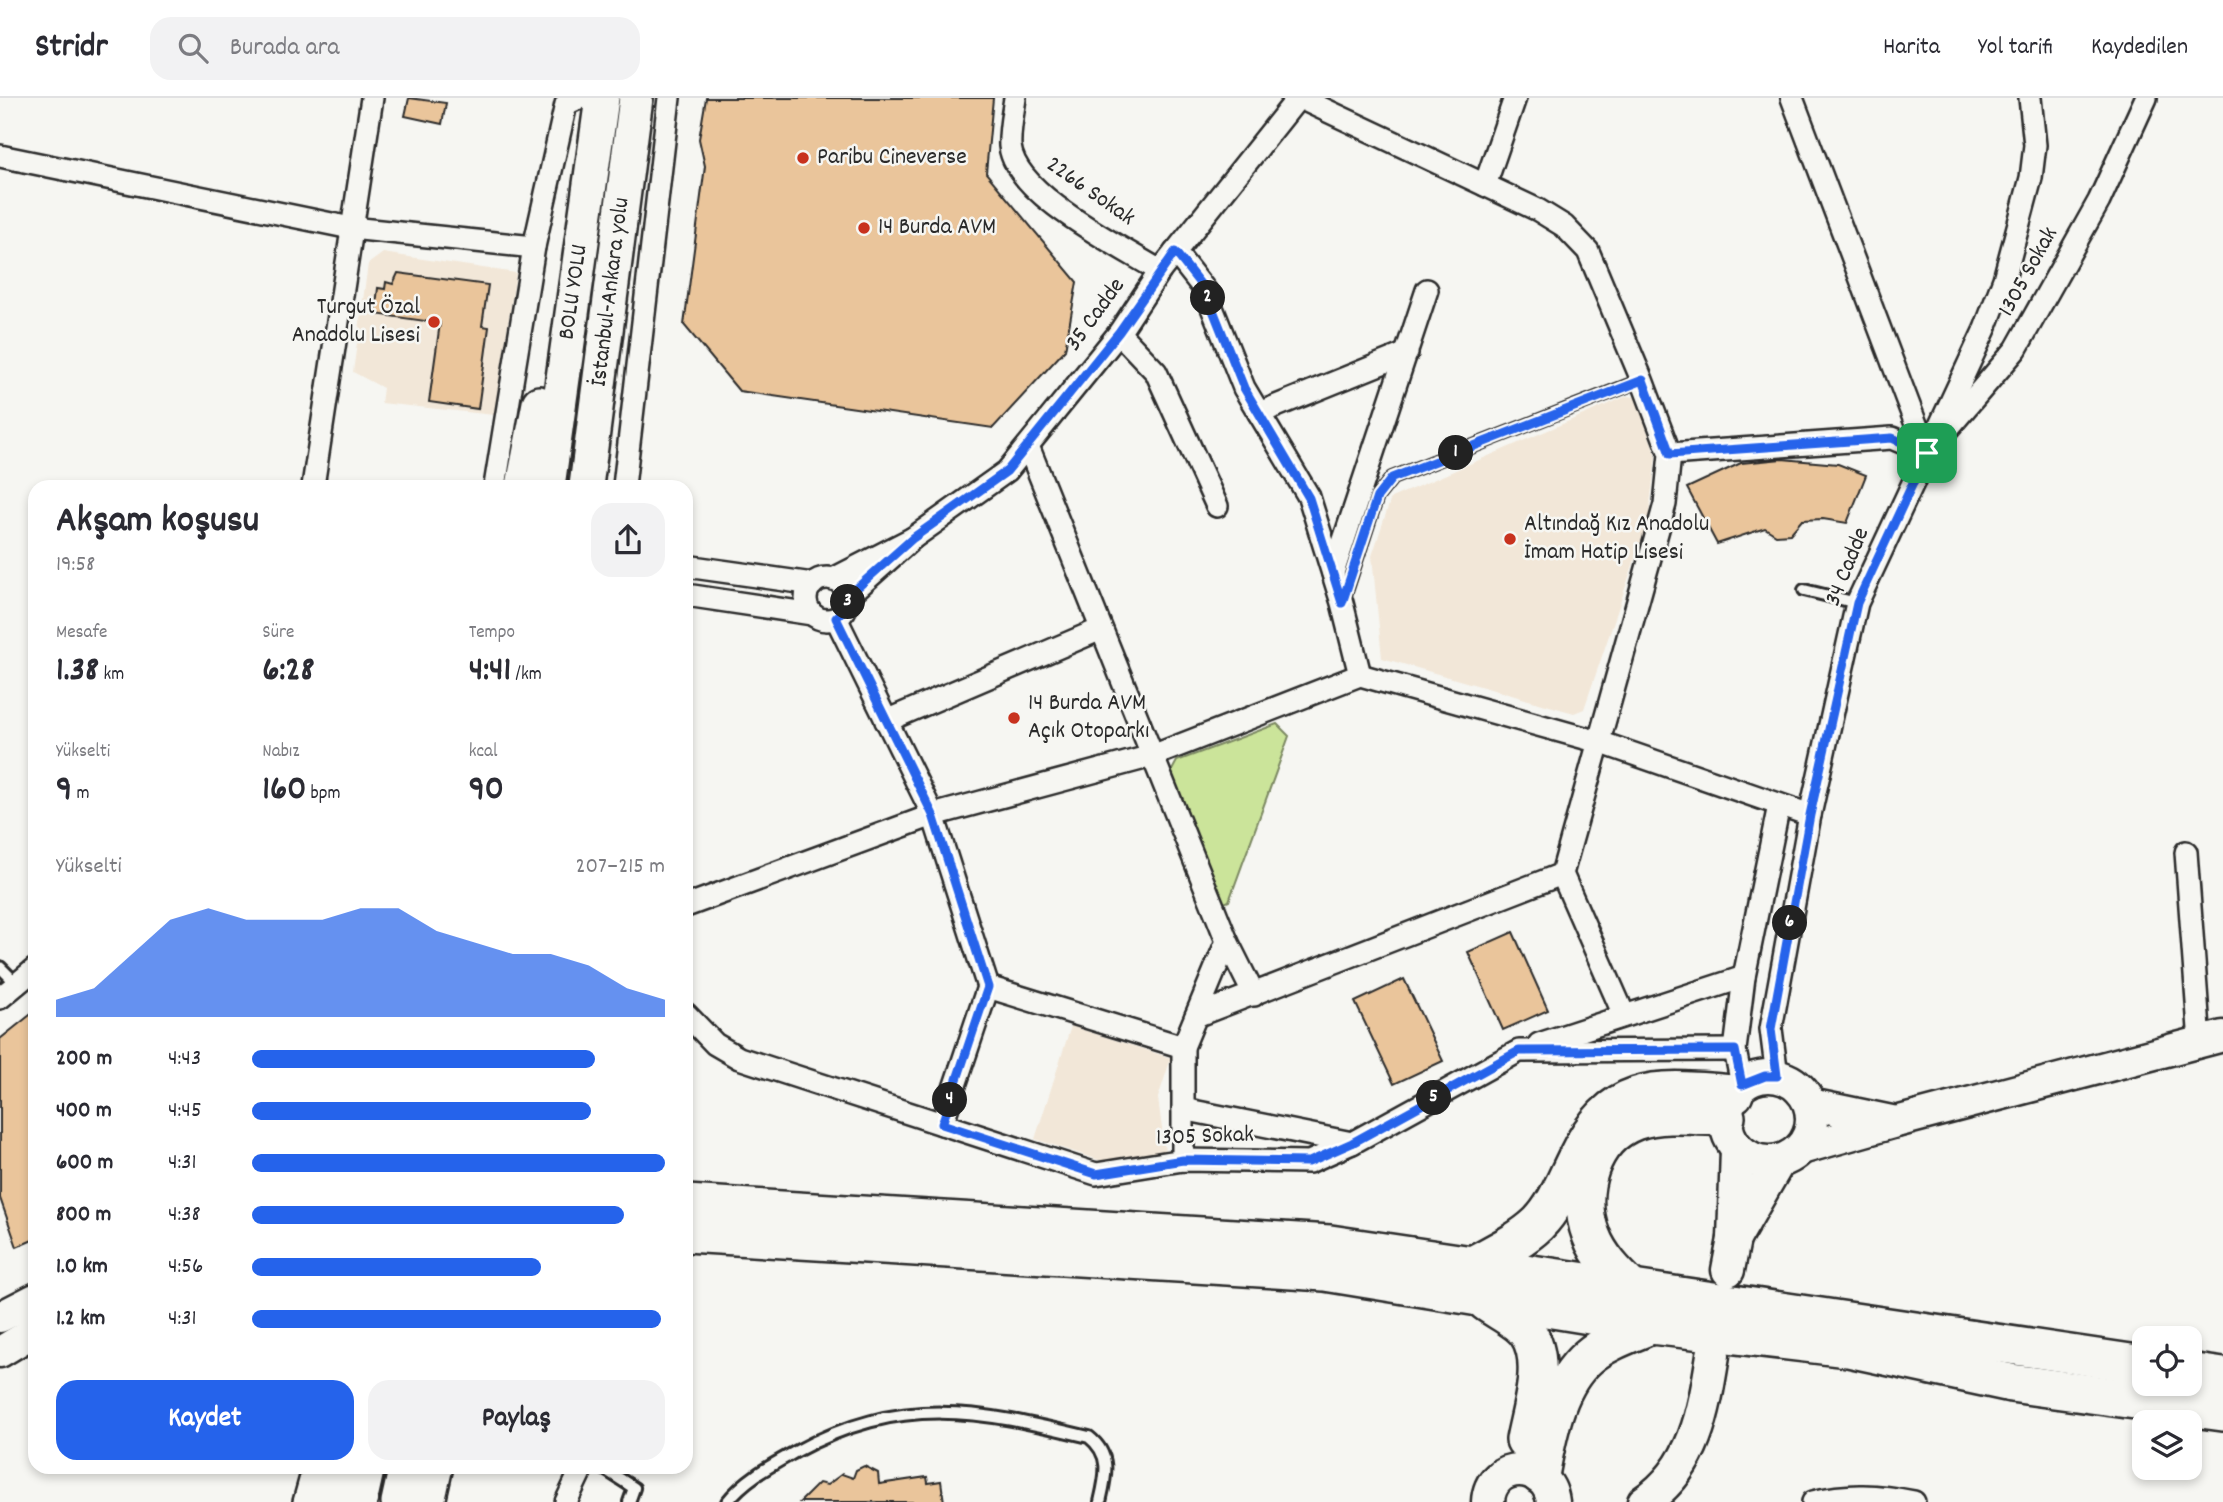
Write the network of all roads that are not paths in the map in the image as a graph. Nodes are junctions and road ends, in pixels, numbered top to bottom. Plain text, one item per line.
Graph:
1 (372, 98) edge
2 (579, 98) edge
3 (602, 98) edge
4 (636, 98) edge
5 (669, 98) edge
6 (1015, 98) edge
7 (1299, 98) edge
8 (1515, 98) edge
9 (1791, 98) edge
10 (2030, 98) edge
11 (2146, 98) edge
12 (0, 156) edge
13 (1485, 185) junction
14 (351, 228) junction
15 (582, 231) junction
16 (534, 247) junction
17 (1175, 252) junction
18 (1160, 271) junction
19 (1427, 290) dead end
20 (1119, 332) junction
21 (1407, 353) junction
22 (602, 368) junction
23 (1643, 380) junction
24 (1259, 413) junction
25 (1028, 446) junction
26 (1927, 453) junction
27 (1670, 454) junction
28 (314, 480) edge
29 (496, 480) edge
30 (524, 480) edge
31 (549, 480) edge
32 (587, 480) edge
33 (608, 480) edge
34 (625, 480) edge
35 (1217, 506) dead end
36 (913, 538) junction
37 (693, 567) edge
38 (1333, 573) junction
39 (823, 582) junction
40 (1804, 590) dead end
41 (693, 596) edge
42 (848, 596) junction
43 (1342, 603) junction
44 (1857, 603) junction
45 (812, 614) junction
46 (836, 618) junction
47 (1101, 629) junction
48 (1360, 675) junction
49 (887, 721) junction
50 (1599, 742) junction
51 (1152, 755) junction
52 (1779, 805) junction
53 (933, 815) junction
54 (1810, 815) junction
55 (2186, 852) dead end
56 (1562, 874) junction
57 (693, 903) edge
58 (1227, 941) junction
59 (0, 967) edge
60 (28, 975) edge
61 (1744, 977) junction
62 (17, 984) junction
63 (988, 987) junction
64 (1254, 995) junction
65 (0, 998) edge
66 (1624, 1015) junction
67 (1196, 1016) junction
68 (693, 1021) edge
69 (2212, 1040) edge
70 (1183, 1047) junction
71 (1735, 1050) junction
72 (1519, 1051) junction
73 (1777, 1076) junction
74 (1810, 1104) junction
75 (1184, 1109) junction
76 (1735, 1111) junction
77 (1896, 1122) junction
78 (942, 1124) junction
79 (1352, 1143) junction
80 (1790, 1155) junction
81 (1183, 1160) junction
82 (693, 1204) edge
83 (693, 1233) edge
84 (1734, 1239) junction
85 (1728, 1270) dead end
86 (1476, 1283) junction
87 (1633, 1290) junction
88 (26, 1307) edge
89 (1651, 1325) junction
90 (0, 1352) edge
91 (1713, 1355) dead end
92 (2132, 1363) edge
93 (2202, 1374) edge
94 (2223, 1377) edge
95 (2223, 1412) edge
96 (312, 1474) edge
97 (336, 1474) edge
98 (366, 1474) edge
99 (404, 1474) edge
100 (434, 1474) edge
101 (579, 1474) edge
102 (612, 1474) edge
103 (1537, 1482) edge
104 (1487, 1501) edge
105 (304, 1502) edge
106 (330, 1502) edge
107 (360, 1502) edge
108 (398, 1502) edge
109 (428, 1502) edge
110 (566, 1502) edge
111 (629, 1502) edge
112 (727, 1502) edge
113 (1100, 1502) edge
114 (1644, 1502) edge
115 (1813, 1502) edge
116 (1914, 1502) edge

1 - 14 street
2 - 16 street
3 - 15 highway, BOLU YOLU
4 - 22 highway, İstanbul-Ankara yolu
5 - 34 street
6 - 18 street, 2266 Sokak
7 - 13 street
7 - 17 street, 35 Cadde
8 - 13 street
9 - 26 street
10 - 26 street, 34 Cadde
11 - 26 street, 1305 Sokak
12 - 14 street
13 - 23 street
14 - 16 street
14 - 28 street
15 - 30 highway
15 - 31 highway, BOLU YOLU
16 - 29 street
17 - 18 street, 35 Cadde
17 - 24 street
18 - 20 street, 35 Cadde
19 - 21 street
20 - 25 street, 35 Cadde
20 - 35 street
21 - 24 street
21 - 38 street
22 - 32 highway, İstanbul-Ankara yolu
22 - 33 highway
23 - 27 street
23 - 43 lane
24 - 38 street
25 - 36 street, 35 Cadde
25 - 47 street
26 - 27 street
26 - 44 street, 34 Cadde
27 - 50 street
36 - 39 street
36 - 42 street
37 - 39 street
38 - 43 street
39 - 42 street
39 - 45 street
40 - 44 lane
41 - 45 street
42 - 46 street
43 - 48 street
44 - 54 street, 34 Cadde
45 - 46 street
46 - 49 street
47 - 49 street
47 - 51 street
48 - 50 street
48 - 51 street
49 - 53 street
50 - 52 street
50 - 56 street
51 - 53 street
51 - 58 street
52 - 54 street
52 - 61 street
53 - 57 street
53 - 63 street
54 - 73 street, 34 Cadde
55 - 69 street
56 - 64 street
56 - 66 street
58 - 64 street
58 - 67 street
59 - 62 lane
60 - 62 street
61 - 66 street
61 - 71 street
62 - 65 street
63 - 70 street
63 - 78 street
64 - 67 street
66 - 72 street
67 - 70 street
68 - 78 street, 1305 Sokak
69 - 77 main road
70 - 75 street
71 - 72 street, 1305 Sokak
71 - 76 street
72 - 79 street, 1305 Sokak
73 - 74 main road
73 - 76 main road
74 - 77 main road
74 - 80 main road
75 - 79 street
75 - 81 street
76 - 80 main road
76 - 84 main road
76 - 86 highway
76 - 87 highway
77 - 80 main road
78 - 81 street, 1305 Sokak
79 - 81 street, 1305 Sokak
80 - 84 main road
82 - 86 highway
83 - 86 highway
84 - 85 main road
86 - 87 highway
86 - 89 highway
86 - 103 highway
87 - 92 highway
88 - 90 main road
89 - 95 highway
89 - 103 highway
91 - 114 main road
93 - 94 highway
96 - 105 street
97 - 106 highway
98 - 107 highway
99 - 108 highway
100 - 109 highway
101 - 110 street
102 - 111 lane
103 - 104 main road
112 - 113 lane
115 - 116 street

